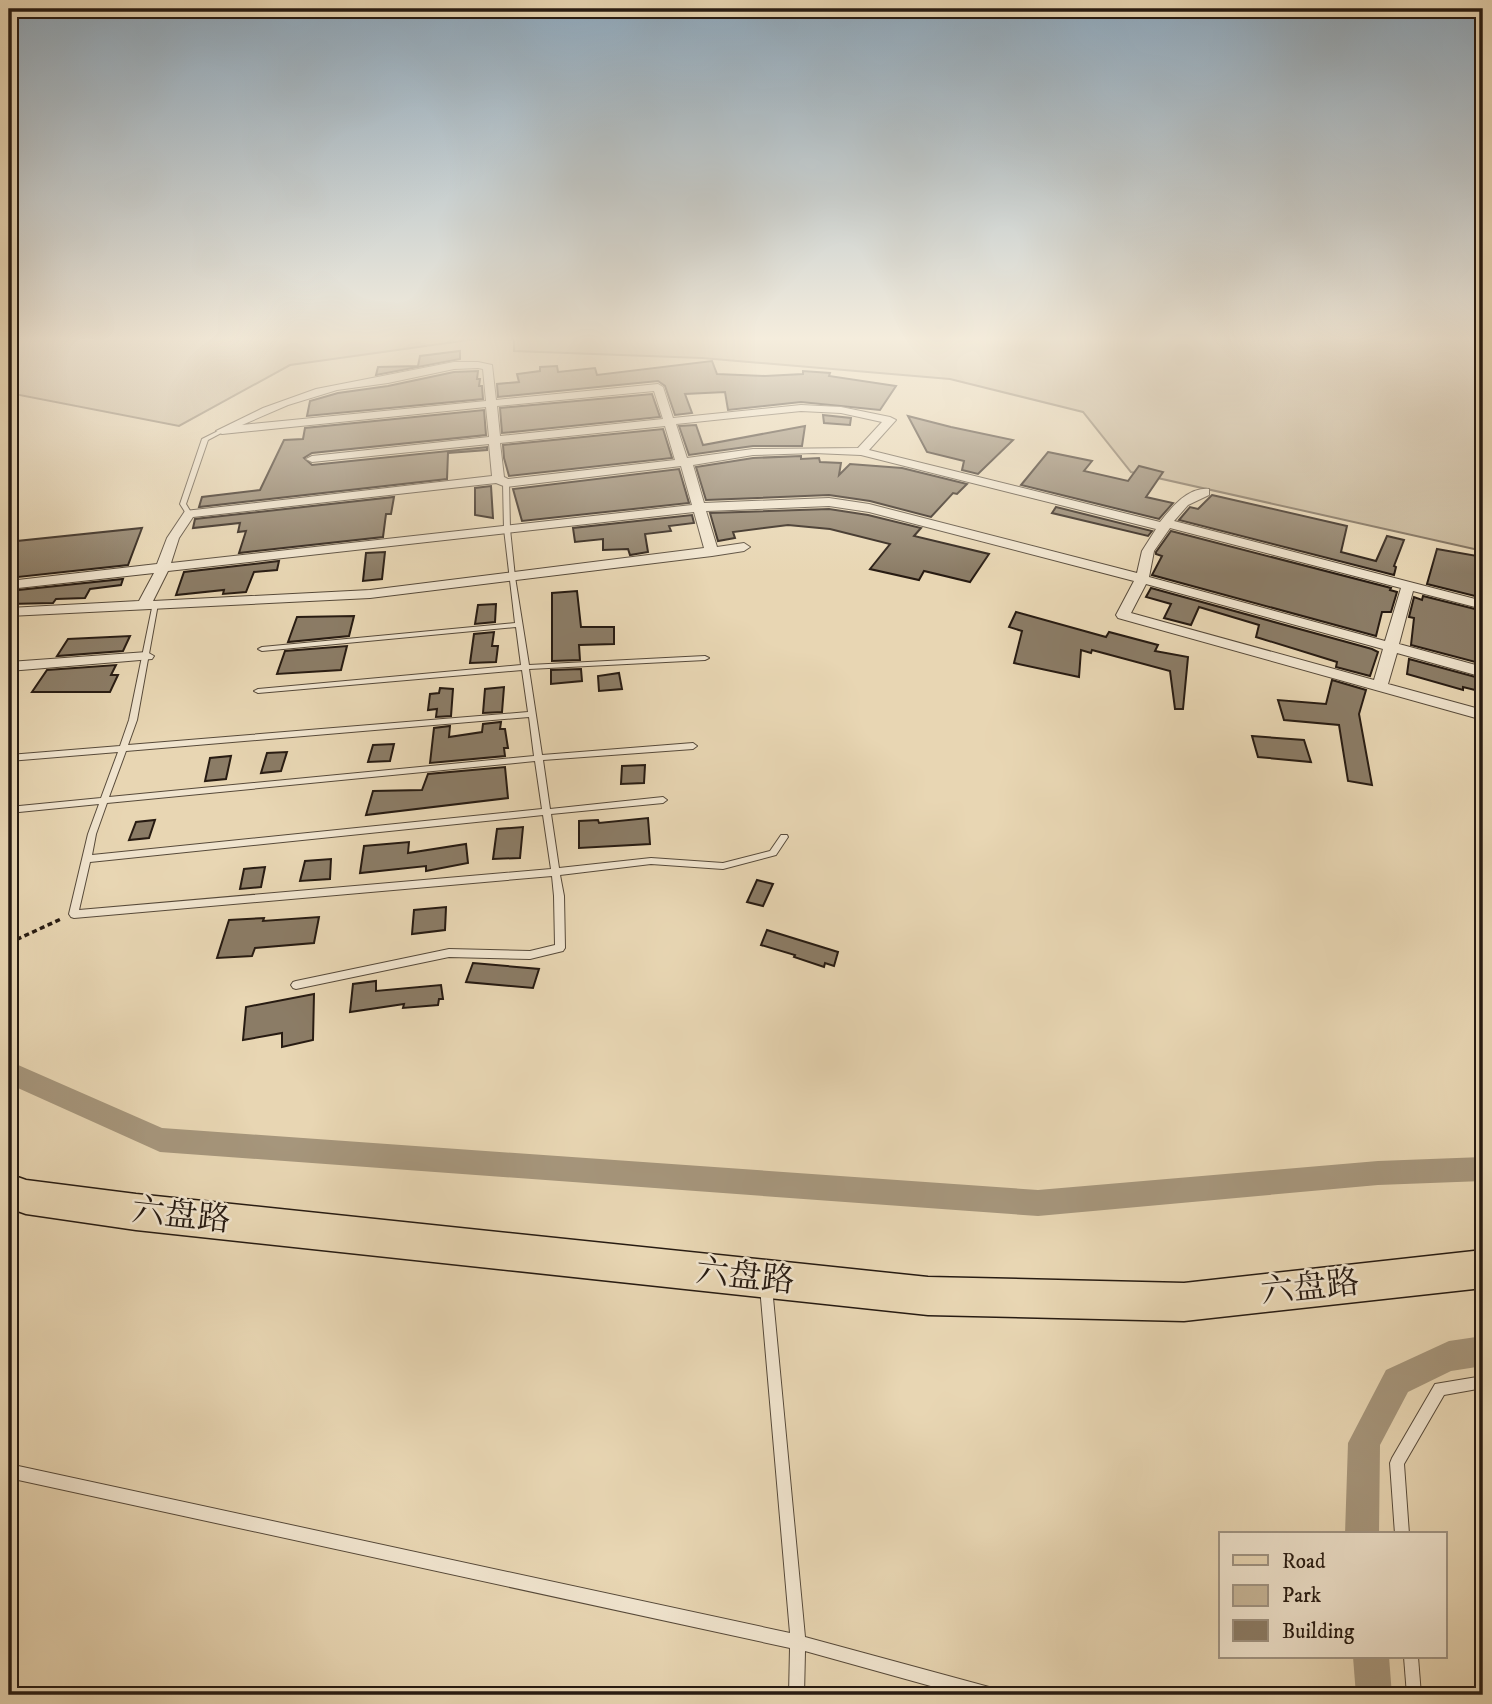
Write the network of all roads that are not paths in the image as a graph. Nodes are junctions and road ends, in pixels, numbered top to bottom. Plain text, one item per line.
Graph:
1 (260, 416) edge
2 (372, 416) edge
3 (494, 416) edge
4 (666, 416) edge
5 (724, 416) edge
6 (868, 416) edge
7 (668, 421) junction
8 (222, 431) junction
9 (496, 439) junction
10 (860, 452) junction
11 (312, 459) dead end
12 (684, 462) junction
13 (502, 481) junction
14 (1205, 492) dead end
15 (700, 509) junction
16 (189, 514) junction
17 (1165, 525) junction
18 (506, 529) junction
19 (744, 547) dead end
20 (712, 552) junction
21 (163, 566) junction
22 (512, 577) junction
23 (1142, 579) junction
24 (9, 585) edge
25 (1408, 586) junction
26 (149, 604) junction
27 (1483, 605) edge
28 (9, 612) edge
29 (520, 625) junction
30 (1391, 648) junction
31 (262, 649) dead end
32 (146, 656) junction
33 (705, 658) dead end
34 (9, 667) edge
35 (526, 667) junction
36 (1483, 672) edge
37 (1380, 686) junction
38 (258, 691) dead end
39 (533, 714) junction
40 (1483, 715) edge
41 (693, 746) dead end
42 (123, 749) junction
43 (9, 758) edge
44 (540, 758) junction
45 (663, 800) dead end
46 (104, 802) junction
47 (9, 810) edge
48 (547, 813) junction
49 (784, 837) dead end
50 (87, 859) junction
51 (556, 872) junction
52 (296, 985) dead end
53 (9, 1191) edge
54 (1483, 1269) edge
55 (765, 1279) junction
56 (1483, 1382) edge
57 (9, 1471) edge
58 (1402, 1532) edge
59 (798, 1642) junction
60 (1411, 1658) edge
61 (796, 1695) edge
62 (989, 1695) edge
63 (1414, 1695) edge

1 - 8 street
2 - 8 street
3 - 9 street
4 - 7 street
5 - 7 street
6 - 10 street
7 - 9 street
7 - 12 street
8 - 16 lane
9 - 11 street
9 - 13 street
10 - 12 street
10 - 17 street
12 - 13 street
12 - 15 street
13 - 16 street
13 - 18 lane
14 - 17 street
15 - 18 street
15 - 20 street
15 - 23 street
16 - 21 street
17 - 23 street
17 - 25 street
18 - 21 street
18 - 22 lane
19 - 20 street
20 - 22 street
21 - 24 street
21 - 26 street
22 - 26 street
22 - 29 lane
23 - 30 street
23 - 37 street
25 - 27 street
25 - 30 street
26 - 28 street
26 - 32 lane
29 - 31 lane
29 - 35 lane
30 - 36 street
30 - 37 street
32 - 34 street
32 - 42 lane
33 - 35 lane
35 - 38 lane
35 - 39 lane
37 - 40 street
39 - 42 lane
39 - 44 lane
41 - 44 lane
42 - 43 lane
42 - 46 lane
44 - 46 lane
44 - 48 lane
45 - 48 lane
46 - 47 lane
46 - 50 lane
48 - 50 lane
48 - 51 lane
49 - 51 lane
50 - 51 lane
51 - 52 lane
53 - 55 main road, 六盘路
54 - 55 main road, 六盘路
55 - 59 lane
56 - 58 lane
57 - 59 lane
59 - 61 lane
59 - 62 lane
60 - 63 lane

